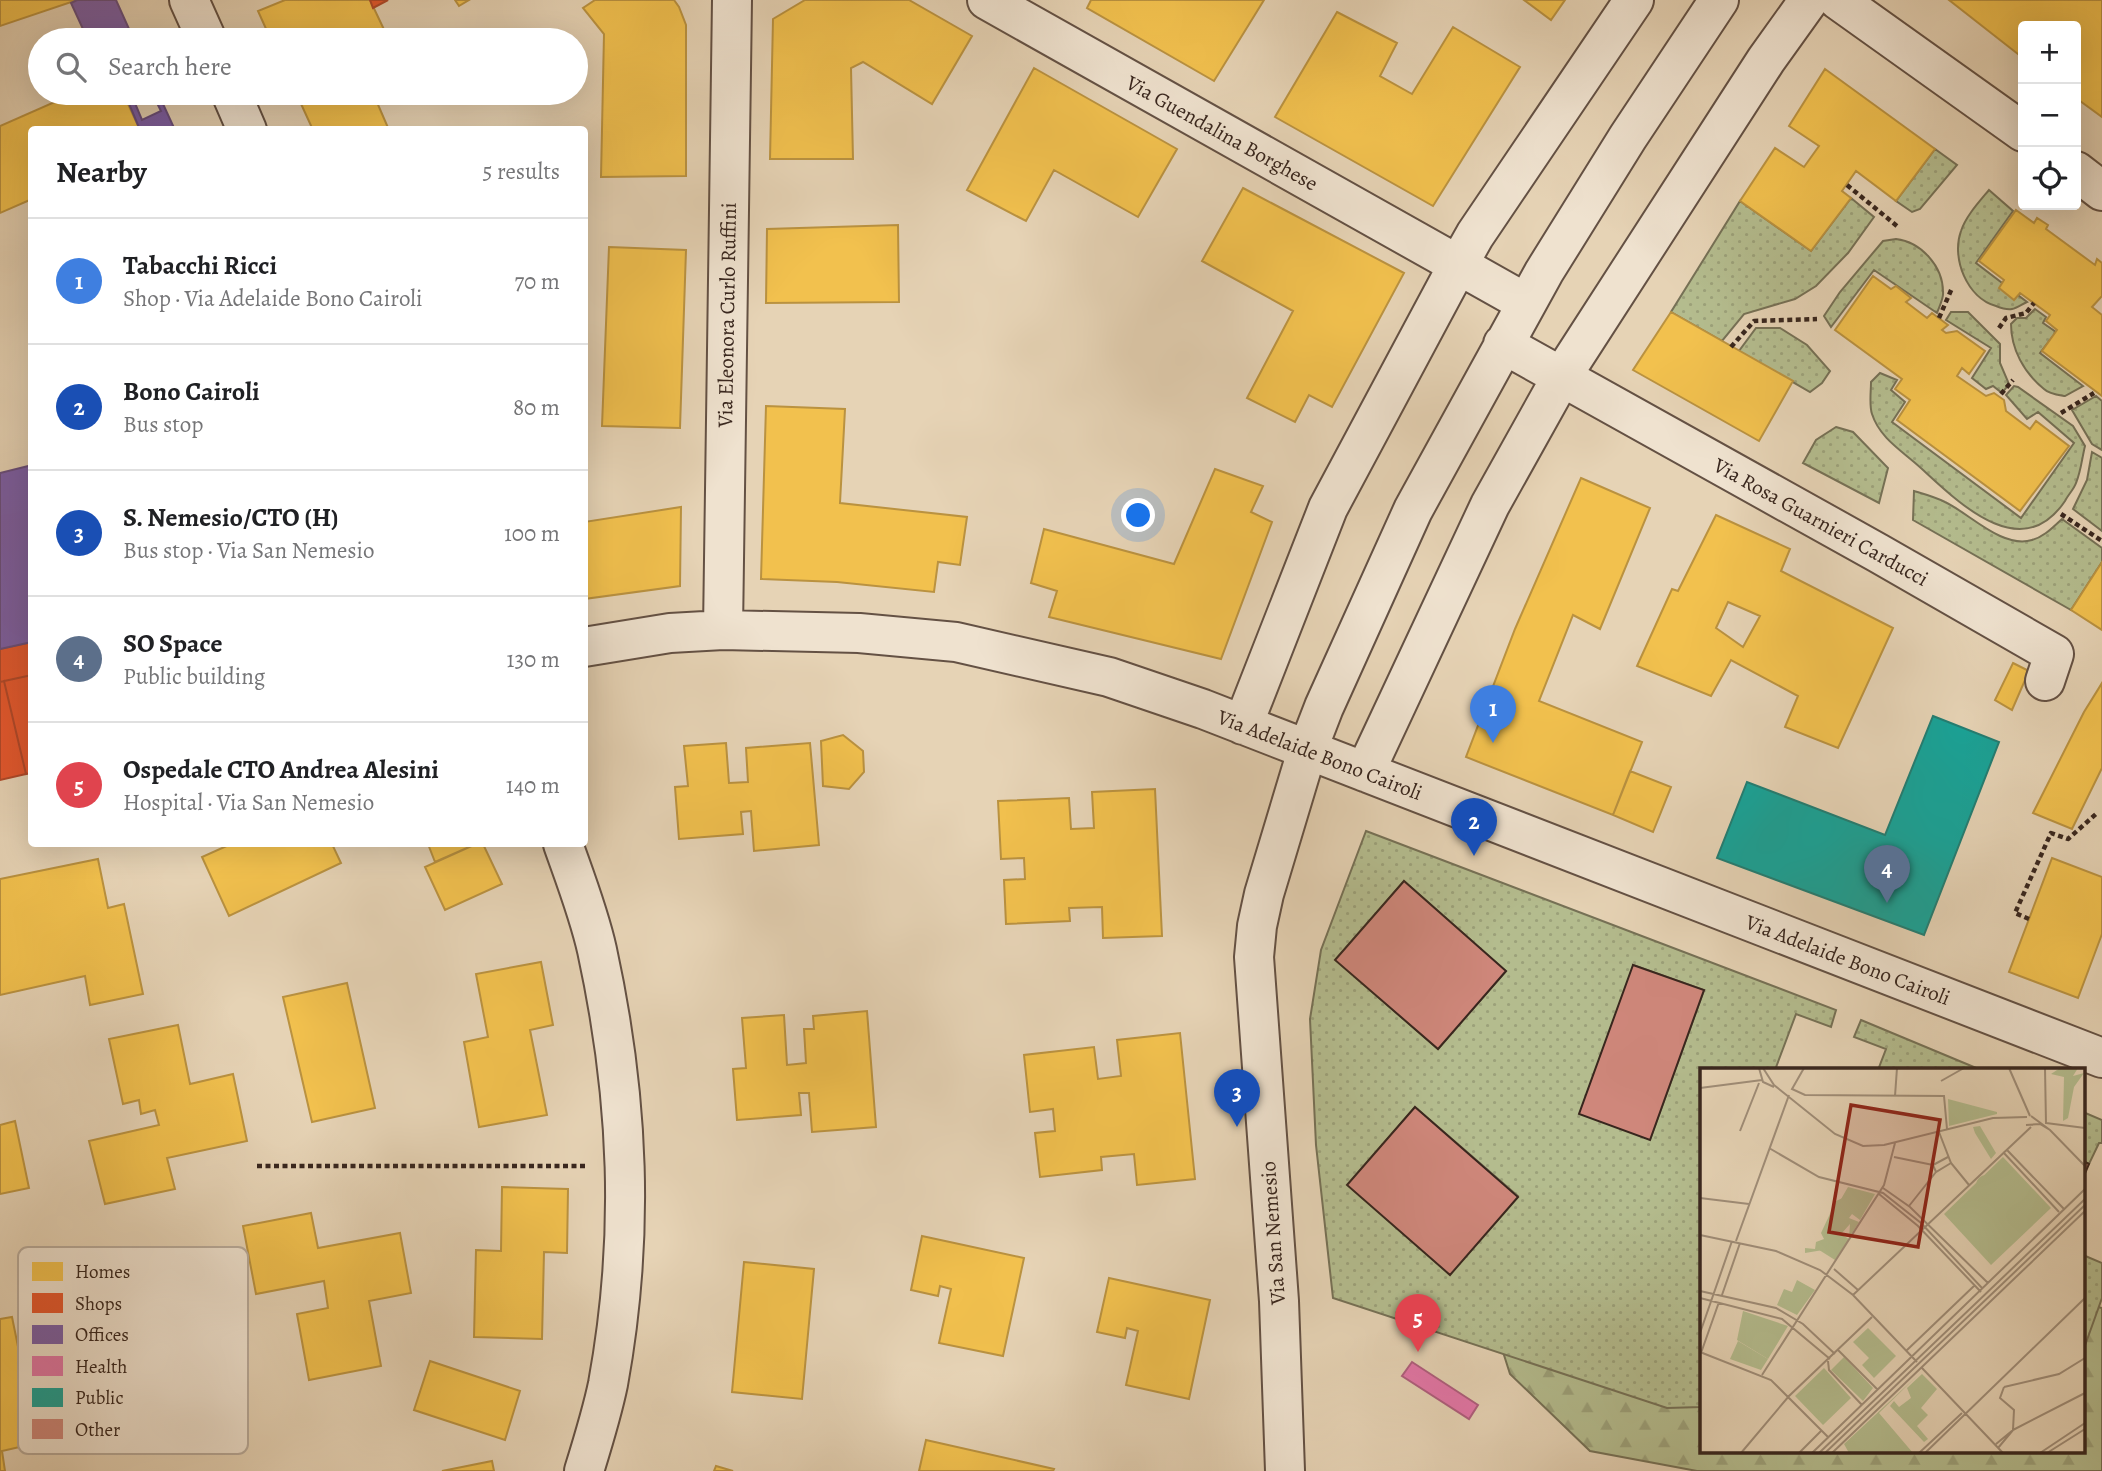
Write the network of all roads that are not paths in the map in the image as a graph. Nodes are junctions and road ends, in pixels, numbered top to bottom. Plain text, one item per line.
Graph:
1 (189, 0) edge
2 (732, 0) edge
3 (986, 0) edge
4 (1634, 0) edge
5 (1719, 0) edge
6 (1809, 0) edge
7 (1838, 0) edge
8 (202, 28) edge
9 (236, 105) edge
10 (245, 126) edge
11 (2018, 128) edge
12 (2081, 175) edge
13 (2102, 191) edge
14 (1458, 265) junction
15 (1526, 303) junction
16 (1503, 344) junction
17 (1562, 376) junction
18 (723, 630) junction
19 (588, 646) edge
20 (2045, 681) dead end
21 (1243, 725) junction
22 (1307, 751) junction
23 (1365, 772) junction
24 (564, 847) edge
25 (2102, 1058) edge
26 (584, 1471) edge
27 (1285, 1471) edge

1 - 8 street
2 - 18 street, Via Eleonora Curlo Ruffini
3 - 14 street, Via Guendalina Borghese
4 - 14 street
5 - 15 street
6 - 17 street
7 - 11 street
9 - 10 street
12 - 13 street
14 - 15 street
14 - 21 street
15 - 16 street
16 - 17 street, Via Rosa Guarnieri Carducci
16 - 22 street
17 - 20 street, Via Rosa Guarnieri Carducci
17 - 23 street
18 - 19 street, Via Adelaide Bono Cairoli
18 - 21 street, Via Adelaide Bono Cairoli
21 - 22 street, Via Adelaide Bono Cairoli
22 - 23 street, Via Adelaide Bono Cairoli
22 - 27 street, Via San Nemesio
23 - 25 street, Via Adelaide Bono Cairoli
24 - 26 street

